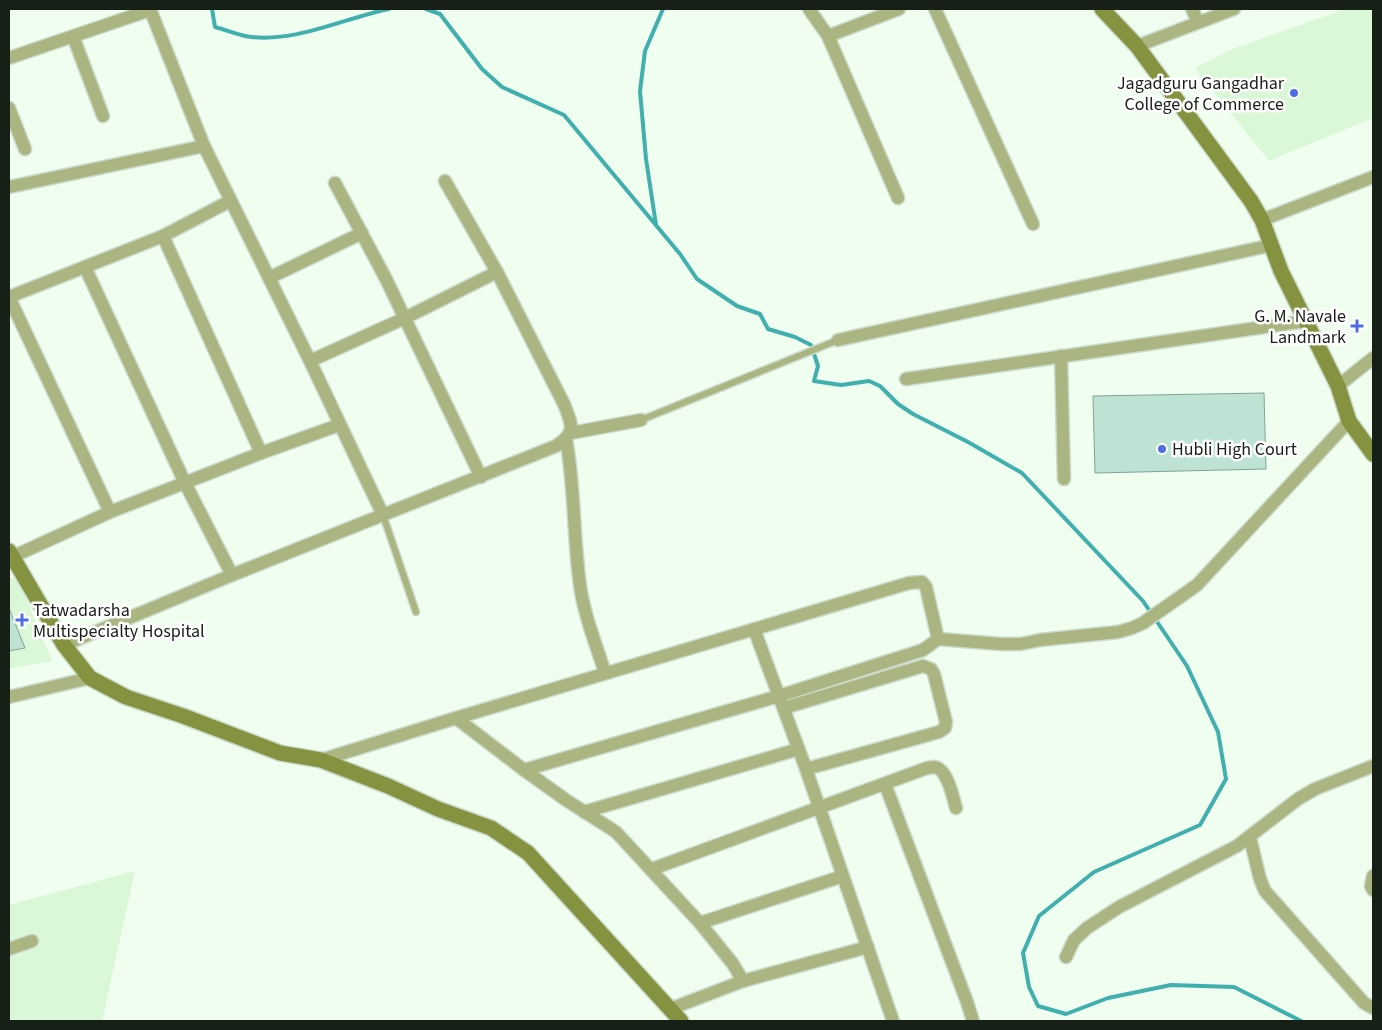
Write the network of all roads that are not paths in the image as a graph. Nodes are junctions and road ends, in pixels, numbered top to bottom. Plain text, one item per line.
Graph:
1 (150, 9) edge
2 (809, 9) edge
3 (899, 9) edge
4 (935, 9) edge
5 (1102, 9) edge
6 (1192, 9) edge
7 (1234, 9) edge
8 (1198, 22) junction
9 (73, 36) junction
10 (828, 36) junction
11 (1137, 46) junction
12 (9, 58) edge
13 (9, 108) edge
14 (103, 116) dead end
15 (204, 146) junction
16 (25, 149) dead end
17 (1373, 177) edge
18 (445, 181) dead end
19 (335, 183) dead end
20 (9, 187) edge
21 (898, 198) dead end
22 (230, 201) junction
23 (1262, 220) junction
24 (1034, 224) dead end
25 (362, 234) junction
26 (163, 236) junction
27 (1272, 245) junction
28 (86, 267) junction
29 (497, 272) junction
30 (269, 278) junction
31 (405, 318) junction
32 (1306, 321) junction
33 (838, 340) joint
34 (1061, 356) junction
35 (1373, 358) edge
36 (310, 361) junction
37 (906, 379) dead end
38 (1338, 386) junction
39 (641, 420) joint
40 (1349, 421) junction
41 (339, 425) junction
42 (568, 436) junction
43 (262, 453) junction
44 (1373, 454) edge
45 (481, 477) junction
46 (1064, 480) dead end
47 (186, 483) junction
48 (110, 512) junction
49 (383, 515) junction
50 (12, 562) edge
51 (232, 575) junction
52 (416, 612) dead end
53 (754, 629) junction
54 (938, 639) junction
55 (64, 645) junction
56 (605, 673) junction
57 (90, 678) junction
58 (9, 697) edge
59 (782, 701) junction
60 (456, 718) junction
61 (799, 750) junction
62 (321, 760) junction
63 (1373, 766) edge
64 (524, 770) junction
65 (806, 770) junction
66 (886, 784) junction
67 (819, 806) junction
68 (956, 808) dead end
69 (584, 812) junction
70 (1250, 838) junction
71 (652, 869) junction
72 (843, 876) junction
73 (1373, 876) edge
74 (1373, 890) edge
75 (700, 923) junction
76 (32, 941) dead end
77 (868, 947) junction
78 (9, 949) edge
79 (1066, 957) dead end
80 (744, 981) junction
81 (1373, 1008) edge
82 (670, 1009) junction
83 (681, 1021) edge
84 (893, 1021) edge
85 (973, 1021) edge

1 - 9 street
1 - 15 street
2 - 10 street
3 - 10 street
4 - 24 street
5 - 11 street
6 - 8 street
7 - 8 street
8 - 11 street
9 - 12 street
9 - 14 street
10 - 21 street
11 - 23 street
13 - 16 street
15 - 20 street
15 - 22 street
17 - 23 street
18 - 29 street
19 - 25 street
22 - 26 street
22 - 30 street
23 - 27 street
25 - 30 street
25 - 31 street
26 - 28 street
26 - 43 street
27 - 32 street
27 - 33 street
28 - 47 street
28 - 48 street
29 - 31 street
29 - 42 street
30 - 36 street
31 - 36 street
31 - 45 street
32 - 34 street
32 - 38 street
33 - 39 lane
34 - 37 street
34 - 46 street
35 - 38 street
36 - 41 street
38 - 40 street
39 - 42 street
40 - 44 street
40 - 54 street
41 - 43 street
41 - 49 street
42 - 45 street
42 - 56 street
43 - 47 street
45 - 49 street
47 - 48 street
47 - 51 street
48 - 50 street
49 - 51 street
49 - 52 lane
50 - 55 street
51 - 55 street
53 - 54 street
53 - 56 street
53 - 59 street
54 - 59 street
55 - 57 street
56 - 60 street
57 - 58 street
57 - 62 street
59 - 61 street
59 - 64 street
59 - 65 street
60 - 62 street
60 - 64 street
61 - 65 street
61 - 69 street
62 - 82 street
63 - 70 street
64 - 69 street
65 - 67 street
66 - 67 street
66 - 68 street
66 - 85 street
67 - 71 street
67 - 72 street
69 - 71 street
70 - 79 street
70 - 81 street
71 - 75 street
72 - 75 street
72 - 77 street
73 - 74 street
75 - 80 street
76 - 78 street
77 - 80 street
77 - 84 street
80 - 82 street
82 - 83 street

